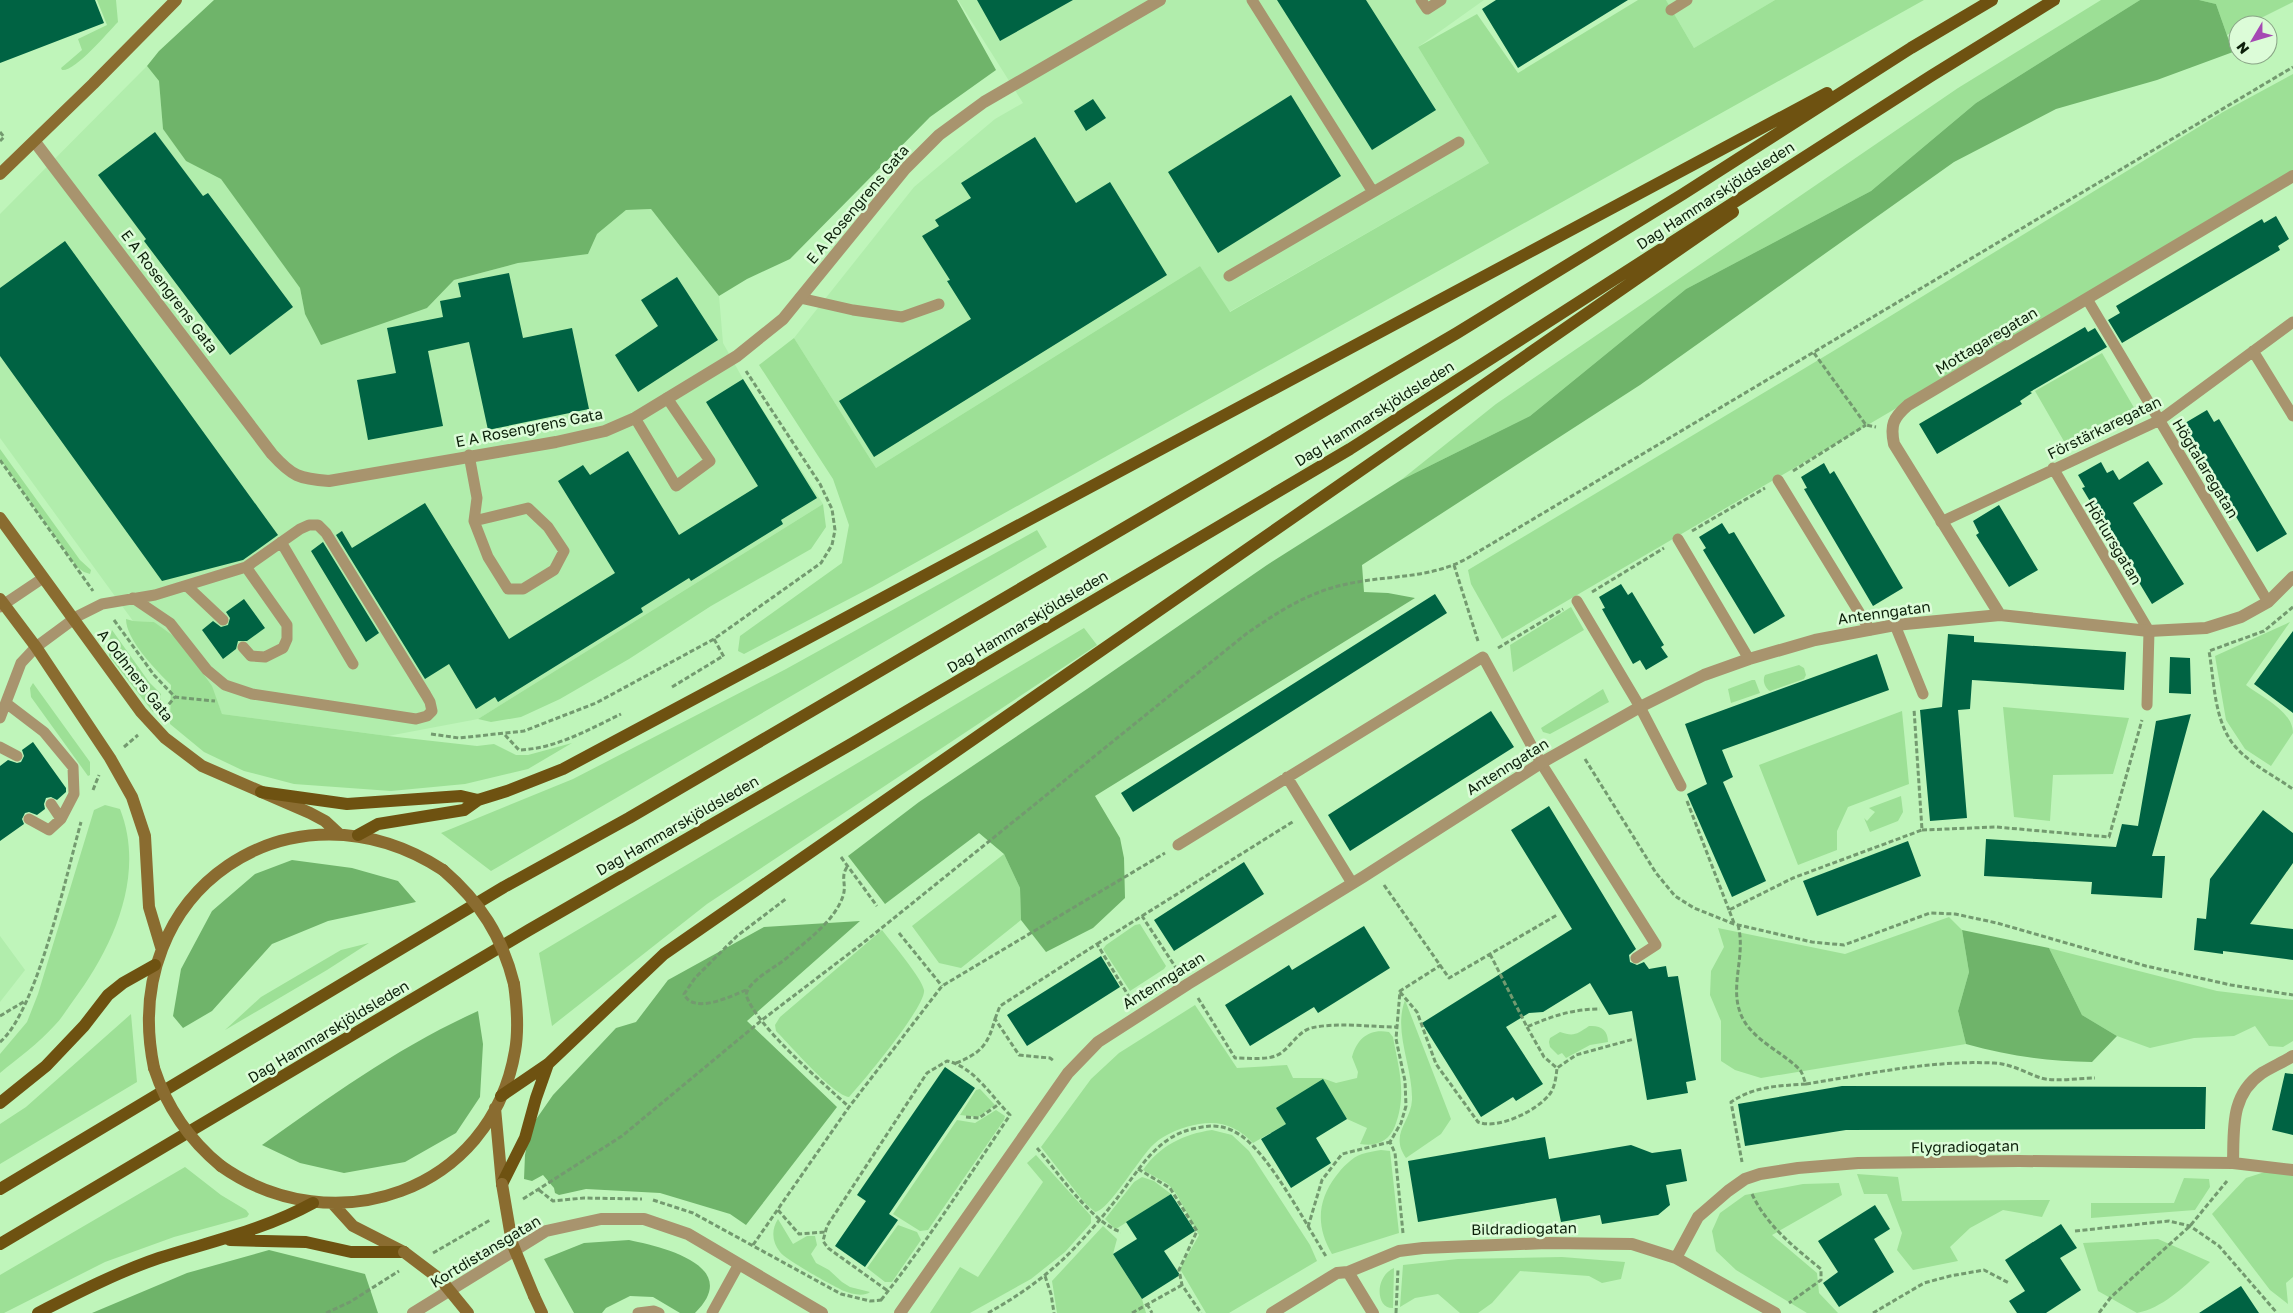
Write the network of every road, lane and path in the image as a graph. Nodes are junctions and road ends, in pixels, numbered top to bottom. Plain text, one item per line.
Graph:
1 (1160, 0) edge
2 (1252, 0) edge
3 (1421, 0) edge
4 (1441, 0) edge
5 (1687, 0) edge
6 (1992, 0) edge
7 (2054, 0) edge
8 (170, 2) edge
9 (1671, 10) dead end
10 (1911, 48) junction
11 (2293, 68) edge
12 (1931, 76) junction
13 (0, 132) edge
14 (0, 141) edge
15 (35, 142) junction
16 (1459, 142) dead end
17 (0, 174) edge
18 (2292, 180) edge
19 (1373, 192) junction
20 (1229, 276) dead end
21 (800, 298) junction
22 (2087, 299) junction
23 (939, 304) dead end
24 (2293, 322) edge
25 (2253, 351) junction
26 (1814, 353) junction
27 (737, 356) junction
28 (667, 398) junction
29 (2293, 416) edge
30 (635, 418) junction
31 (2160, 420) junction
32 (1891, 430) junction
33 (469, 455) junction
34 (0, 460) edge
35 (2053, 468) junction
36 (1778, 480) dead end
37 (0, 518) edge
38 (474, 521) junction
39 (1941, 522) junction
40 (1678, 539) dead end
41 (281, 542) junction
42 (1454, 566) junction
43 (246, 567) junction
44 (2293, 577) edge
45 (43, 578) junction
46 (188, 587) junction
47 (133, 598) junction
48 (1577, 601) dead end
49 (2268, 602) junction
50 (1, 604) edge
51 (102, 604) junction
52 (2000, 615) junction
53 (73, 620) junction
54 (223, 620) dead end
55 (1895, 625) junction
56 (1870, 630) junction
57 (2149, 631) junction
58 (714, 639) junction
59 (243, 647) dead end
60 (36, 648) junction
61 (2210, 652) dead end
62 (723, 656) junction
63 (1483, 657) junction
64 (1749, 659) junction
65 (727, 662) dead end
66 (353, 664) dead end
67 (672, 686) dead end
68 (1924, 694) joint
69 (222, 702) dead end
70 (6, 703) junction
71 (2147, 705) joint
72 (1640, 707) junction
73 (621, 714) dead end
74 (0, 718) edge
75 (422, 733) dead end
76 (505, 735) junction
77 (1576, 743) junction
78 (0, 747) edge
79 (17, 756) dead end
80 (1541, 764) junction
81 (1287, 777) junction
82 (1681, 786) joint
83 (2293, 789) edge
84 (261, 792) junction
85 (478, 800) junction
86 (51, 804) dead end
87 (1308, 812) junction
88 (29, 819) dead end
89 (61, 819) junction
90 (1922, 830) junction
91 (339, 834) junction
92 (358, 835) junction
93 (1178, 845) joint
94 (841, 857) dead end
95 (847, 866) junction
96 (1373, 870) junction
97 (1352, 883) junction
98 (787, 898) dead end
99 (877, 906) dead end
100 (1729, 910) junction
101 (1557, 915) dead end
102 (1142, 916) junction
103 (1736, 924) junction
104 (899, 933) dead end
105 (1097, 944) junction
106 (161, 947) junction
107 (1490, 954) junction
108 (1636, 958) dead end
109 (155, 965) junction
110 (1441, 965) junction
111 (1188, 984) junction
112 (942, 986) junction
113 (747, 990) junction
114 (1400, 991) junction
115 (2293, 995) edge
116 (27, 999) dead end
117 (1600, 1008) dead end
118 (1139, 1014) junction
119 (0, 1016) edge
120 (995, 1019) junction
121 (762, 1020) junction
122 (1397, 1027) junction
123 (1527, 1027) junction
124 (1634, 1039) dead end
125 (2293, 1056) edge
126 (956, 1063) junction
127 (548, 1064) junction
128 (1557, 1068) junction
129 (1068, 1073) junction
130 (2094, 1078) dead end
131 (1806, 1084) junction
132 (501, 1096) junction
133 (0, 1103) edge
134 (999, 1104) junction
135 (849, 1107) junction
136 (495, 1108) junction
137 (966, 1117) dead end
138 (1390, 1142) junction
139 (1031, 1156) dead end
140 (2233, 1163) junction
141 (1138, 1169) junction
142 (2293, 1170) edge
143 (1745, 1179) junction
144 (502, 1184) junction
145 (0, 1189) edge
146 (313, 1203) junction
147 (333, 1204) junction
148 (515, 1204) dead end
149 (778, 1210) junction
150 (492, 1218) dead end
151 (1099, 1218) junction
152 (2190, 1226) junction
153 (1308, 1228) junction
154 (2075, 1231) dead end
155 (825, 1232) junction
156 (1121, 1232) dead end
157 (1403, 1236) dead end
158 (223, 1240) junction
159 (0, 1244) edge
160 (1399, 1251) junction
161 (404, 1252) junction
162 (429, 1254) dead end
163 (1676, 1258) junction
164 (739, 1264) junction
165 (405, 1268) dead end
166 (1343, 1273) junction
167 (1045, 1276) junction
168 (2009, 1283) dead end
169 (1182, 1284) junction
170 (888, 1291) junction
171 (882, 1300) junction
172 (887, 1304) dead end
173 (1147, 1304) junction
174 (38, 1313) edge
175 (326, 1313) edge
176 (414, 1313) edge
177 (468, 1313) edge
178 (542, 1313) edge
179 (638, 1313) edge
180 (659, 1313) edge
181 (712, 1313) edge
182 (822, 1313) edge
183 (900, 1313) edge
184 (988, 1313) edge
185 (1054, 1313) edge
186 (1132, 1313) edge
187 (1152, 1313) edge
188 (1200, 1313) edge
189 (1272, 1313) edge
190 (1373, 1313) edge
191 (1396, 1313) edge
192 (1775, 1313) edge
193 (1874, 1313) edge
194 (2099, 1313) edge
195 (2277, 1313) edge

1 - 21 street, E A Rosengrens Gata
2 - 19 lane
3 - 4 lane
5 - 9 lane
6 - 10 main road, Dag Hammarskjöldsleden
7 - 12 main road, Dag Hammarskjöldsleden
8 - 15 street
10 - 85 main road
10 - 145 main road, Dag Hammarskjöldsleden
11 - 26 path
12 - 127 main road
12 - 159 main road, Dag Hammarskjöldsleden
13 - 14 path
15 - 17 street
15 - 33 street, E A Rosengrens Gata
16 - 19 lane
18 - 22 street, Mottagaregatan
19 - 20 lane
21 - 23 lane
21 - 27 street, E A Rosengrens Gata
22 - 31 lane, Högtalaregatan
22 - 32 street, Mottagaregatan
24 - 25 lane, Förstärkaregatan
25 - 29 lane
25 - 31 lane, Förstärkaregatan
26 - 32 path
26 - 42 path
27 - 28 street, E A Rosengrens Gata
27 - 58 path
28 - 30 street, E A Rosengrens Gata
28 - 30 lane
30 - 33 street, E A Rosengrens Gata
31 - 35 lane, Förstärkaregatan
31 - 49 lane, Högtalaregatan
32 - 39 street
33 - 38 lane
34 - 51 path
35 - 39 lane, Förstärkaregatan
35 - 57 lane, Hörlursgatan
36 - 56 lane
37 - 45 street, A Odhners Gata
38 - 38 lane
39 - 52 street
40 - 64 lane
41 - 43 lane
41 - 47 lane
41 - 66 lane
42 - 63 path
42 - 121 path
43 - 46 lane
43 - 59 lane
44 - 49 street, Antenngatan
45 - 50 lane
45 - 53 street, A Odhners Gata
46 - 47 lane
46 - 54 lane
47 - 51 lane
48 - 72 lane
49 - 57 street, Antenngatan
50 - 60 street
51 - 53 lane
51 - 69 path
52 - 55 street, Antenngatan
52 - 57 street, Antenngatan
53 - 60 lane
53 - 84 street, A Odhners Gata
55 - 56 street, Antenngatan
55 - 68 lane
56 - 64 street, Antenngatan
57 - 71 lane
58 - 62 path
58 - 76 path
60 - 70 lane
60 - 106 street
61 - 83 path
62 - 65 path
62 - 67 path
63 - 80 lane
63 - 81 lane
64 - 72 street, Antenngatan
68 - 90 path
70 - 74 lane
70 - 89 lane
71 - 90 path
72 - 77 street, Antenngatan
72 - 82 lane
73 - 76 path
75 - 76 path
77 - 80 street, Antenngatan
77 - 103 path
78 - 79 lane
80 - 96 street, Antenngatan
80 - 108 lane
81 - 87 lane
81 - 93 lane
82 - 100 path
84 - 85 main road
84 - 91 street, A Odhners Gata
85 - 92 main road
86 - 89 lane
87 - 97 lane
87 - 102 path
88 - 89 lane
90 - 100 path
91 - 92 street
91 - 106 street
92 - 132 street, bridge
93 - 112 path
94 - 95 path
95 - 99 path
95 - 113 path
96 - 97 street, Antenngatan
96 - 110 path
97 - 111 street, Antenngatan
98 - 113 path
100 - 103 path
101 - 107 path
102 - 105 path
102 - 111 path
103 - 115 path
103 - 131 path
104 - 112 path
105 - 118 path
105 - 120 path
106 - 109 street
107 - 110 path
107 - 123 path
109 - 133 main road
109 - 146 street, bridge
110 - 114 path
111 - 118 street, Antenngatan
111 - 122 path
112 - 135 path
113 - 121 path
114 - 122 path
114 - 128 path
116 - 119 path
117 - 123 path
118 - 129 street, Antenngatan
120 - 126 path
120 - 129 path
121 - 135 path
121 - 148 path
122 - 138 path
123 - 128 path
124 - 128 path
125 - 140 street
126 - 134 path
126 - 155 path
127 - 132 main road
127 - 144 main road
129 - 183 street, Antenngatan
130 - 131 path
131 - 143 path
132 - 136 street
134 - 137 path
134 - 170 path
135 - 149 path
136 - 144 street
136 - 147 street
138 - 153 path
138 - 157 path
139 - 151 path
140 - 142 street, Flygradiogatan
140 - 143 street, Flygradiogatan
140 - 152 path
141 - 151 path
141 - 153 path
141 - 169 path
143 - 163 street, Flygradiogatan
143 - 192 path
144 - 178 street, bridge
146 - 147 street
146 - 158 main road
147 - 161 street
149 - 155 path
149 - 171 path
150 - 162 path
151 - 156 path
151 - 167 path
152 - 154 path
152 - 194 path
152 - 195 path
153 - 166 path
155 - 170 path
158 - 161 main road
158 - 174 main road
160 - 163 street, Bildradiogatan
160 - 166 street, Bildradiogatan
160 - 191 path
161 - 177 street, bridge
163 - 192 street, Bildradiogatan
164 - 176 street, Kortdistansgatan
164 - 181 lane
164 - 182 street, Kortdistansgatan
165 - 175 path
166 - 189 street, Bildradiogatan
166 - 190 street
167 - 184 path
167 - 185 path
168 - 193 path
169 - 173 path
169 - 188 path
170 - 171 path
171 - 172 path
173 - 186 path
173 - 187 path
179 - 180 lane

